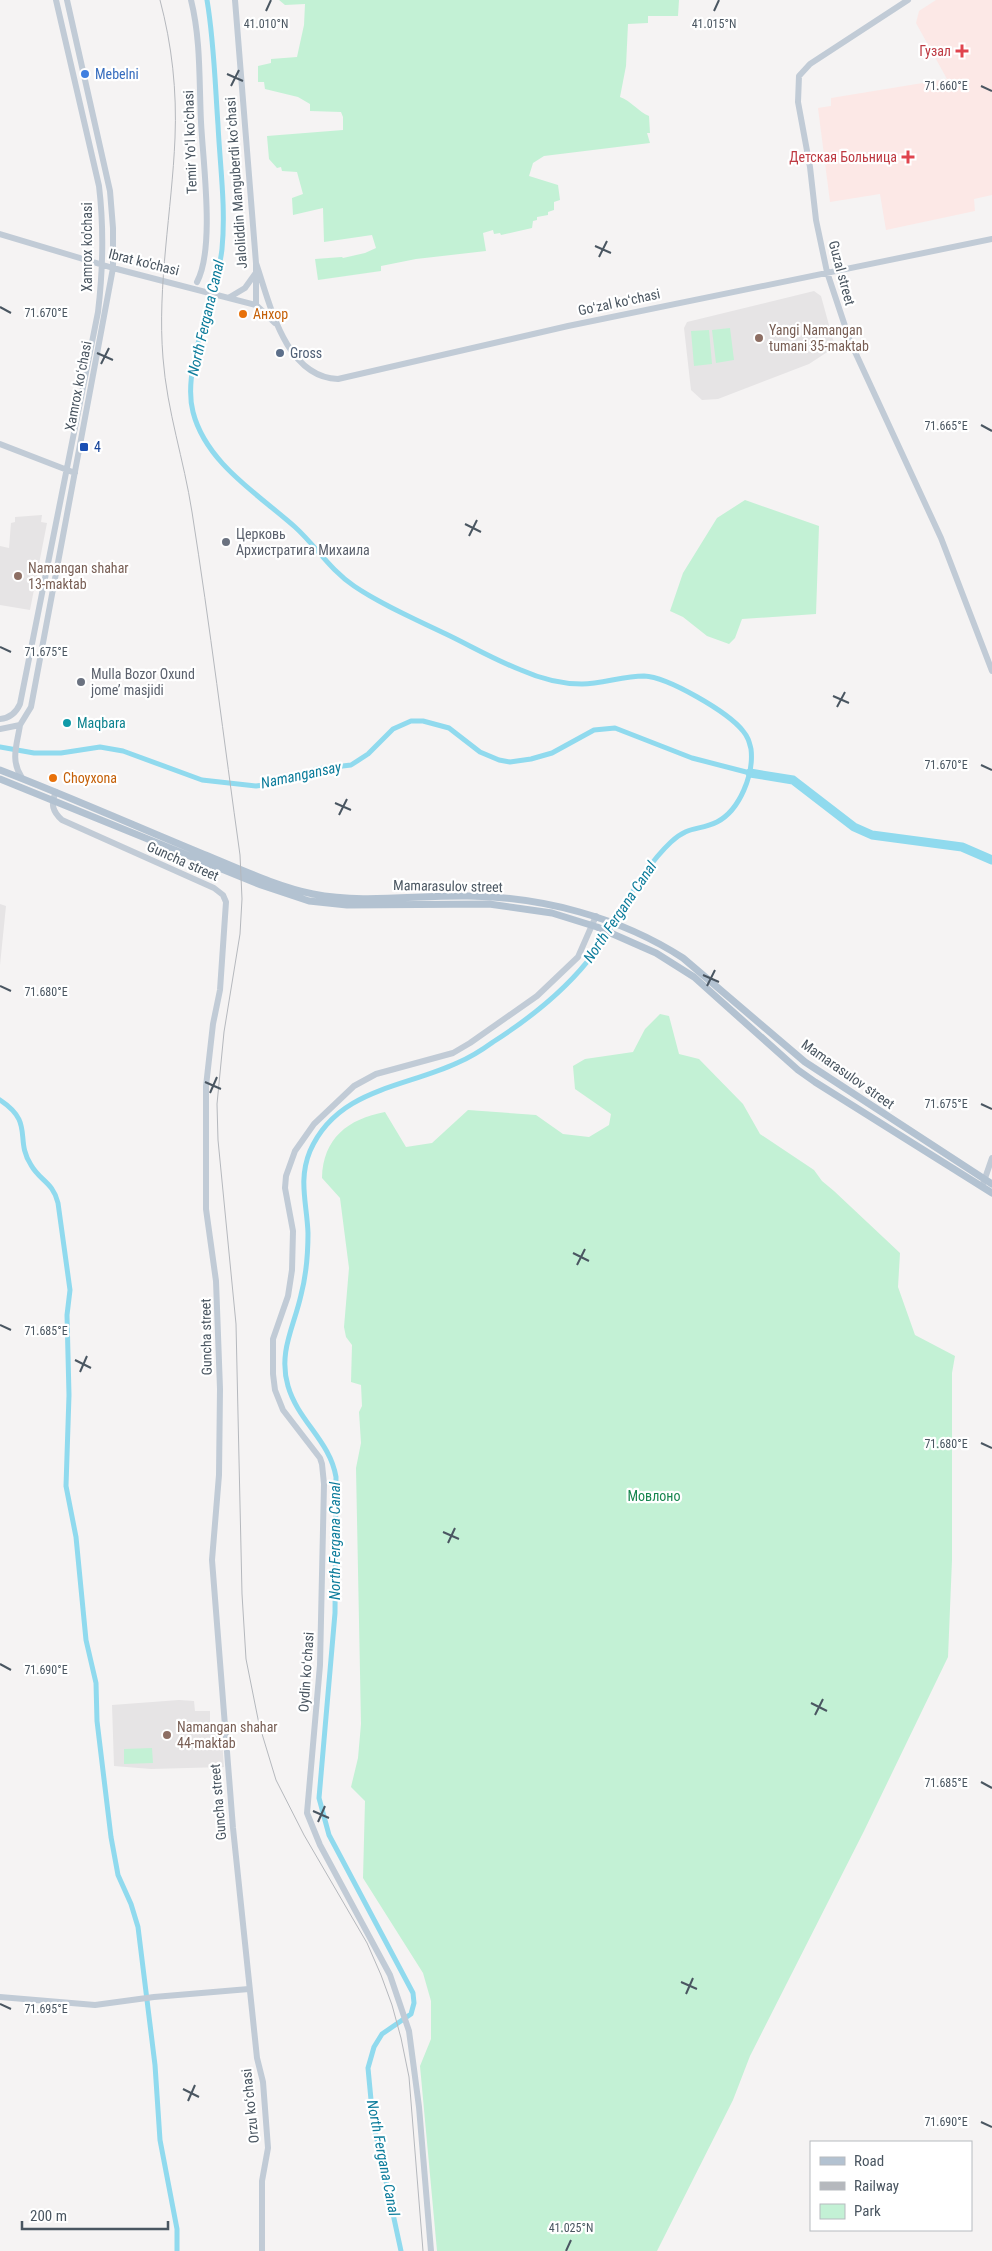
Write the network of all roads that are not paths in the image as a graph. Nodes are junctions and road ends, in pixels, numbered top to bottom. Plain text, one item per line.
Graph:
1 (56, 0) edge
2 (67, 0) edge
3 (191, 0) edge
4 (235, 0) edge
5 (908, 0) edge
6 (0, 234) edge
7 (992, 239) edge
8 (256, 263) junction
9 (102, 265) junction
10 (113, 268) junction
11 (827, 272) junction
12 (255, 274) junction
13 (197, 285) junction
14 (227, 297) junction
15 (256, 305) junction
16 (278, 326) junction
17 (0, 444) edge
18 (65, 470) junction
19 (74, 473) junction
20 (992, 671) edge
21 (0, 719) edge
22 (20, 725) junction
23 (0, 729) edge
24 (0, 770) edge
25 (22, 778) junction
26 (0, 779) edge
27 (54, 796) junction
28 (598, 917) junction
29 (595, 926) junction
30 (992, 1158) edge
31 (984, 1184) junction
32 (992, 1184) edge
33 (992, 1193) edge
34 (249, 1989) junction
35 (0, 1998) edge
36 (262, 2251) edge
37 (431, 2251) edge

1 - 9 street, Xamrox ko'chasi
2 - 10 street, Xamrox koʻchasi
3 - 13 street, Temir Yoʻl koʻchasi
4 - 8 street, Jaloliddin Manguberdi koʻchasi
5 - 11 street, Guzal street
6 - 9 street, Ibrat ko'chasi
7 - 11 street, Goʻzal koʻchasi
8 - 12 street, Jaloliddin Manguberdi koʻchasi
8 - 16 street
9 - 10 street, Ibrat ko'chasi
9 - 18 street, Xamrox ko'chasi
10 - 13 street, Ibrat ko'chasi
10 - 19 street, Xamrox koʻchasi
11 - 16 street, Goʻzal koʻchasi
11 - 20 street, Guzal street
12 - 14 street
12 - 15 street, Jaloliddin Manguberdi koʻchasi
13 - 14 street, Ibrat ko'chasi
14 - 15 street, Ibrat ko'chasi
15 - 16 street
17 - 18 street
18 - 19 street
18 - 21 street, Xamrox ko'chasi
19 - 22 street, Xamrox koʻchasi
22 - 23 street
22 - 25 street
24 - 25 main road, Mamarasulov street
25 - 27 main road, Mamarasulov street
26 - 27 main road, Mamarasulov street
27 - 28 main road, Mamarasulov street
27 - 29 main road, Mamarasulov street
27 - 34 street, Guncha street
28 - 29 street, Oydin koʻchasi
28 - 31 main road, Mamarasulov street
29 - 31 main road, Mamarasulov street
29 - 37 street, Oydin koʻchasi
30 - 31 street
31 - 32 main road
31 - 33 main road
34 - 35 street
34 - 36 street, Orzu koʻchasi

